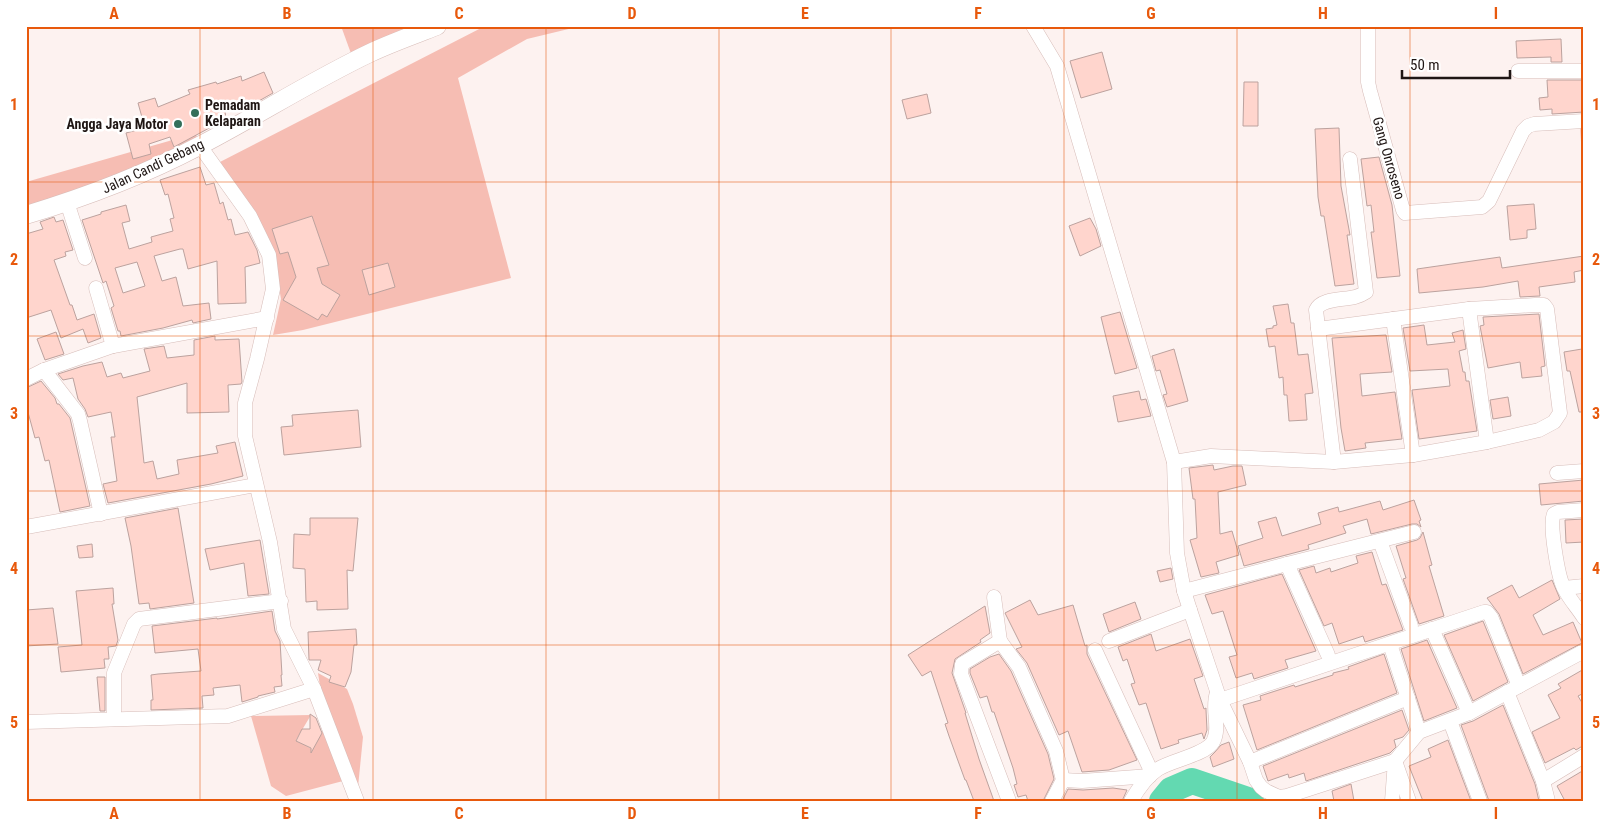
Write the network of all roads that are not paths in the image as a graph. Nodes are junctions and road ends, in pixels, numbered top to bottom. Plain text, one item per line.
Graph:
1 (437, 26) edge
2 (1033, 26) edge
3 (1368, 26) edge
4 (1518, 71) dead end
5 (1584, 71) edge
6 (1584, 121) edge
7 (200, 146) junction
8 (1350, 159) dead end
9 (67, 202) junction
10 (26, 215) edge
11 (85, 258) dead end
12 (96, 288) dead end
13 (1469, 309) junction
14 (267, 318) junction
15 (1393, 319) junction
16 (1318, 329) junction
17 (113, 346) junction
18 (44, 370) junction
19 (26, 379) edge
20 (1487, 442) junction
21 (1413, 455) junction
22 (1174, 462) junction
23 (1334, 462) junction
24 (1584, 471) edge
25 (1557, 473) dead end
26 (256, 485) junction
27 (1584, 510) edge
28 (101, 514) junction
29 (26, 527) edge
30 (1414, 532) dead end
31 (1380, 541) junction
32 (1287, 564) junction
33 (1584, 586) edge
34 (1564, 588) junction
35 (1184, 591) junction
36 (994, 597) dead end
37 (281, 601) junction
38 (1190, 610) junction
39 (1584, 618) edge
40 (1411, 626) dead end
41 (1432, 629) junction
42 (1000, 641) junction
43 (1109, 641) dead end
44 (1390, 644) junction
45 (1096, 650) dead end
46 (1584, 651) edge
47 (1328, 655) dead end
48 (314, 689) junction
49 (1513, 689) junction
50 (1219, 696) junction
51 (1408, 698) junction
52 (1468, 713) junction
53 (114, 719) junction
54 (1450, 721) junction
55 (26, 722) edge
56 (1419, 732) junction
57 (1584, 756) edge
58 (1395, 761) junction
59 (1250, 762) junction
60 (1151, 774) junction
61 (1063, 780) junction
62 (1543, 781) junction
63 (357, 801) edge
64 (1009, 801) edge
65 (1052, 801) edge
66 (1131, 801) edge
67 (1392, 801) edge
68 (1409, 801) edge
69 (1480, 801) edge
70 (1548, 801) edge

1 - 7 main road, Jalan Candi Gebang
2 - 22 street
3 - 6 street, Gang Onroseno
4 - 5 street
7 - 9 main road, Jalan Candi Gebang
7 - 14 street
8 - 16 street
9 - 10 main road, Jalan Candi Gebang
9 - 11 street
12 - 17 street
13 - 15 street
13 - 20 street
13 - 20 street
14 - 17 street
14 - 26 street
15 - 16 street
15 - 21 street
16 - 23 street
17 - 18 street
18 - 19 street
18 - 28 street
20 - 21 street
21 - 23 street
22 - 23 street
22 - 35 street
24 - 25 street
26 - 28 street
26 - 37 street
27 - 34 street
28 - 29 street
30 - 31 street
31 - 32 street
31 - 40 street
32 - 35 street
32 - 47 street
33 - 34 street
34 - 39 street
35 - 38 street
36 - 42 street
37 - 48 street
37 - 53 street
38 - 43 street
38 - 50 street
41 - 44 street
41 - 49 street
41 - 52 street
42 - 61 street
42 - 64 street
44 - 50 street
44 - 51 street
45 - 60 street
46 - 49 street
48 - 53 street
48 - 63 street
49 - 52 street
49 - 62 street
50 - 59 street
50 - 60 street
51 - 56 street
51 - 59 street
52 - 54 street
53 - 55 street
54 - 56 street
54 - 69 street
56 - 58 street
57 - 62 street
58 - 59 street
58 - 67 street
58 - 68 street
60 - 61 street
60 - 66 street
61 - 65 street
62 - 70 street

